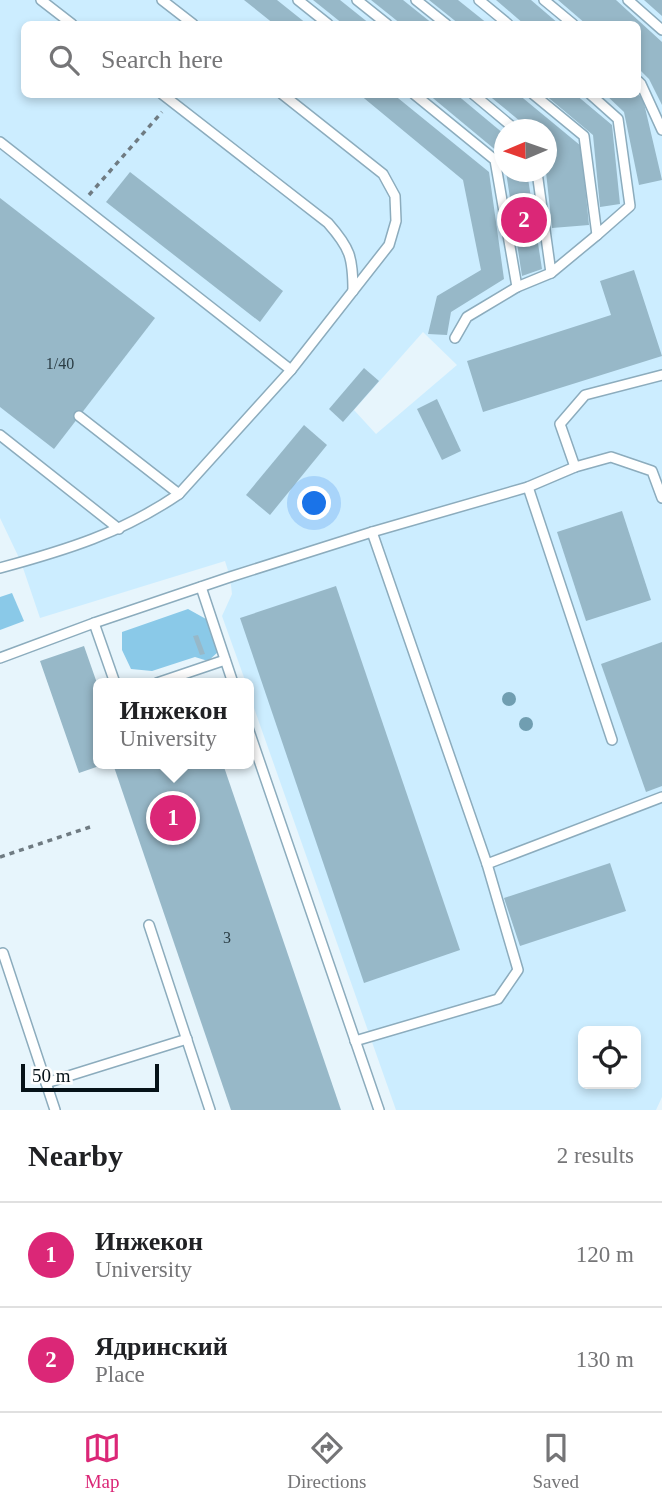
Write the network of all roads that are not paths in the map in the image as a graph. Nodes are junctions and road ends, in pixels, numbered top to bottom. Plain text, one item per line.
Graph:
1 (40, 0) edge
2 (162, 0) edge
3 (298, 0) edge
4 (357, 0) edge
5 (416, 0) edge
6 (480, 0) edge
7 (544, 0) edge
8 (628, 0) edge
9 (68, 21) edge
10 (189, 21) edge
11 (324, 21) edge
12 (383, 21) edge
13 (442, 21) edge
14 (504, 21) edge
15 (569, 21) edge
16 (662, 30) edge
17 (641, 85) edge
18 (167, 98) edge
19 (287, 98) edge
20 (419, 98) edge
21 (478, 98) edge
22 (538, 98) edge
23 (594, 98) edge
24 (503, 119) edge
25 (662, 130) edge
26 (0, 142) edge
27 (538, 182) edge
28 (597, 235) junction
29 (551, 273) junction
30 (517, 287) junction
31 (353, 291) junction
32 (455, 338) dead end
33 (291, 370) junction
34 (662, 375) edge
35 (79, 416) dead end
36 (0, 435) edge
37 (575, 467) junction
38 (528, 487) junction
39 (179, 494) junction
40 (662, 498) edge
41 (119, 529) junction
42 (372, 532) junction
43 (0, 568) edge
44 (201, 587) junction
45 (94, 624) junction
46 (0, 658) edge
47 (225, 660) junction
48 (113, 678) edge
49 (172, 678) edge
50 (231, 678) edge
51 (612, 740) dead end
52 (254, 746) edge
53 (662, 797) edge
54 (487, 864) junction
55 (149, 925) dead end
56 (0, 954) edge
57 (187, 1039) junction
58 (355, 1041) junction
59 (46, 1083) junction
60 (55, 1110) edge
61 (210, 1110) edge
62 (379, 1110) edge

1 - 9 lane
2 - 10 lane
3 - 11 lane
4 - 12 lane
5 - 13 lane
6 - 14 lane
7 - 15 lane
8 - 16 lane
17 - 25 lane
18 - 31 lane
19 - 31 lane
20 - 30 lane
21 - 24 lane
22 - 28 lane
23 - 28 lane
26 - 33 lane
27 - 29 lane
28 - 29 lane
29 - 30 lane
30 - 32 lane
31 - 33 lane
33 - 39 lane
34 - 37 lane
35 - 39 lane
36 - 41 lane
37 - 38 lane
37 - 40 lane
38 - 42 lane
38 - 51 lane
39 - 41 lane
41 - 43 lane
42 - 44 lane
42 - 54 lane
44 - 45 lane
44 - 47 lane
45 - 46 lane
45 - 48 lane
47 - 49 lane
47 - 50 lane
52 - 58 lane
53 - 54 lane
54 - 58 lane
55 - 57 lane
56 - 59 lane
57 - 59 lane
57 - 61 lane
58 - 62 lane
59 - 60 lane

